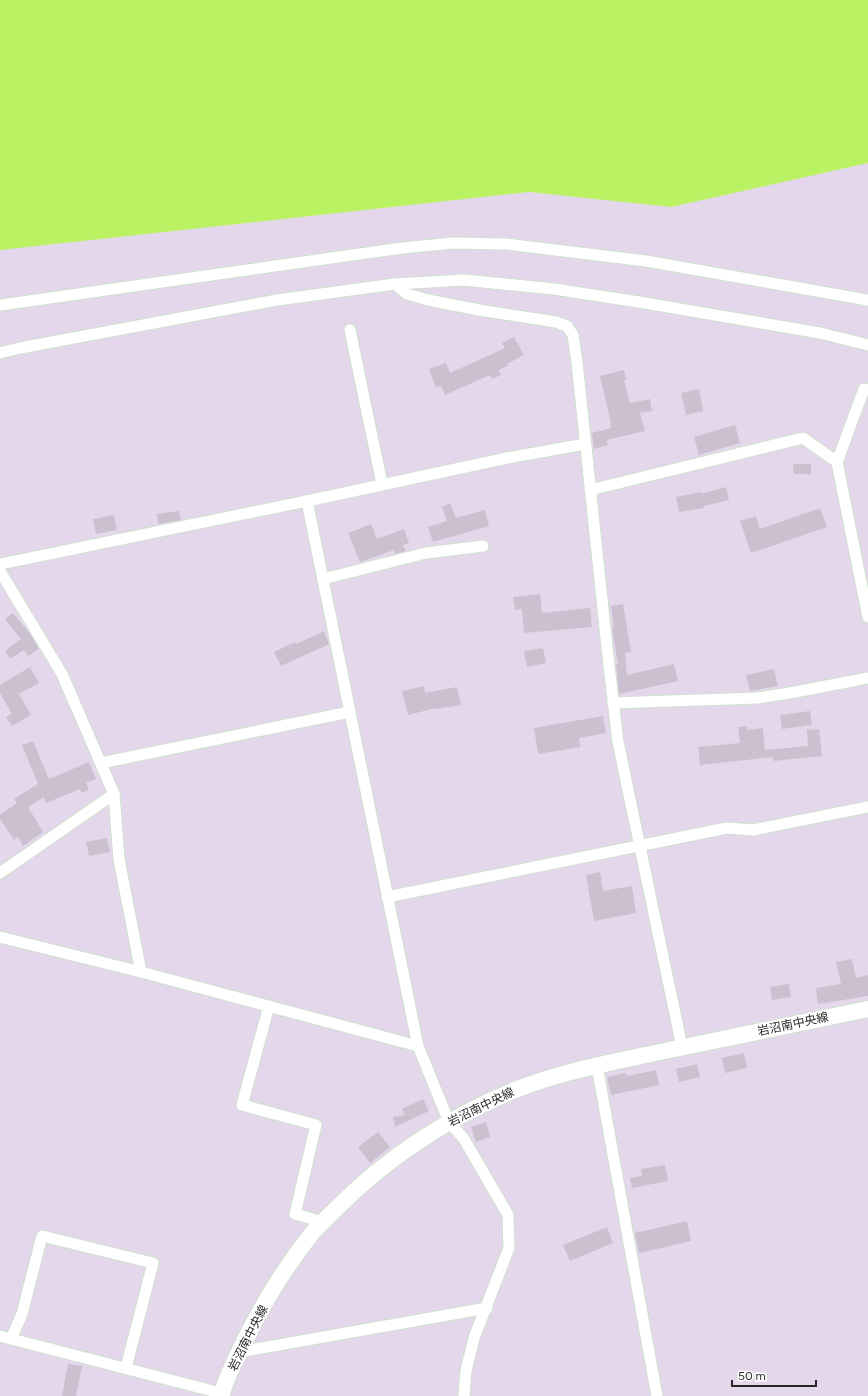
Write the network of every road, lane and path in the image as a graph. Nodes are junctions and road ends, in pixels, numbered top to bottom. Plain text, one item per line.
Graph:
1 (395, 284) junction
2 (868, 300) edge
3 (0, 305) edge
4 (350, 330) dead end
5 (868, 345) edge
6 (0, 353) edge
7 (868, 390) edge
8 (585, 444) junction
9 (837, 462) junction
10 (382, 484) junction
11 (590, 490) junction
12 (307, 501) junction
13 (483, 546) dead end
14 (0, 564) edge
15 (0, 571) edge
16 (323, 579) junction
17 (868, 617) edge
18 (868, 678) edge
19 (613, 703) junction
20 (350, 712) junction
21 (101, 763) junction
22 (114, 794) junction
23 (868, 807) edge
24 (640, 846) junction
25 (0, 873) edge
26 (387, 897) junction
27 (0, 936) edge
28 (141, 972) junction
29 (269, 1006) junction
30 (868, 1009) edge
31 (418, 1046) junction
32 (682, 1047) junction
33 (597, 1066) junction
34 (449, 1122) junction
35 (323, 1222) junction
36 (487, 1308) junction
37 (5, 1338) edge
38 (239, 1352) junction
39 (126, 1368) junction
40 (221, 1395) edge
41 (464, 1396) edge
42 (657, 1396) edge

1 - 5 street
1 - 6 street
1 - 8 street
2 - 3 street
4 - 10 street
7 - 9 street
8 - 10 street
8 - 11 street
9 - 11 street
9 - 17 street
10 - 12 street
11 - 19 street
12 - 14 street
12 - 16 street
13 - 16 street
15 - 21 street
16 - 20 street
18 - 19 street
19 - 24 street
20 - 21 street
20 - 26 street
21 - 22 street
22 - 25 street
22 - 28 street
23 - 24 street
24 - 26 street
24 - 32 street
26 - 31 street
27 - 28 street
28 - 29 street
29 - 31 street
29 - 35 street
30 - 32 street, 岩沼南中央線
31 - 34 street
32 - 33 street, 岩沼南中央線
33 - 34 street, 岩沼南中央線
33 - 42 street
34 - 35 street, 岩沼南中央線
34 - 36 street
35 - 38 street, 岩沼南中央線
36 - 38 street
36 - 41 street
37 - 39 street
37 - 39 street
38 - 40 street, 岩沼南中央線
39 - 40 street

